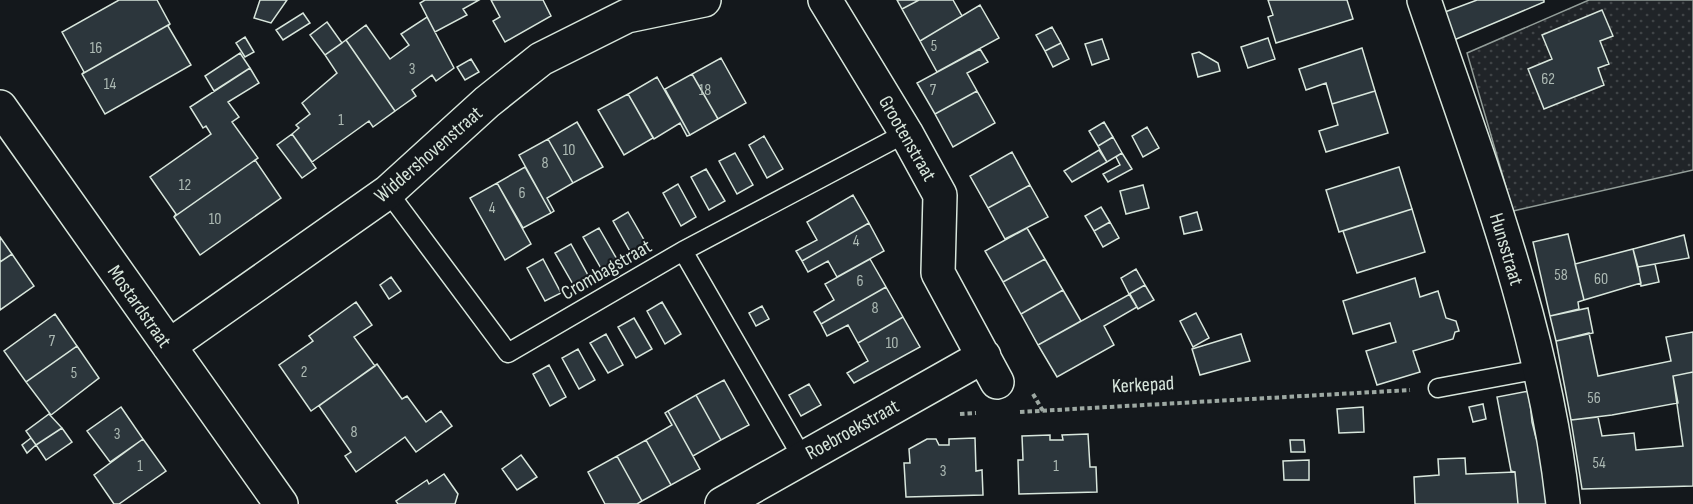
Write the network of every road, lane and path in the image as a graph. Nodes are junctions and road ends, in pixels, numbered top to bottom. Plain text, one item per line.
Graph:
1 (704, 0) edge
2 (825, 0) edge
3 (1424, 0) edge
4 (623, 8) edge
5 (0, 107) edge
6 (906, 133) junction
7 (388, 192) junction
8 (682, 250) junction
9 (169, 346) junction
10 (991, 369) joint
11 (1540, 369) junction
12 (1438, 388) joint
13 (1009, 412) dead end
14 (986, 413) dead end
15 (952, 414) dead end
16 (802, 457) junction
17 (281, 504) edge
18 (722, 504) edge
19 (1563, 504) edge

1 - 4 street, Widdershovenstraat
2 - 6 street, Grootenstraat
3 - 11 street, Hunsstraat
4 - 7 street, Widdershovenstraat
5 - 9 street, Mostardstraat
6 - 8 lane, Crombagstraat
6 - 10 street, Grootenstraat
7 - 8 lane, Crombagstraat
7 - 9 street, Widdershovenstraat
8 - 16 lane
9 - 17 street, Mostardstraat
10 - 16 street, Roebroekstraat
11 - 12 lane
11 - 19 street, Hunsstraat
12 - 13 path, Kerkepad
14 - 15 path
16 - 18 street, Roebroekstraat

